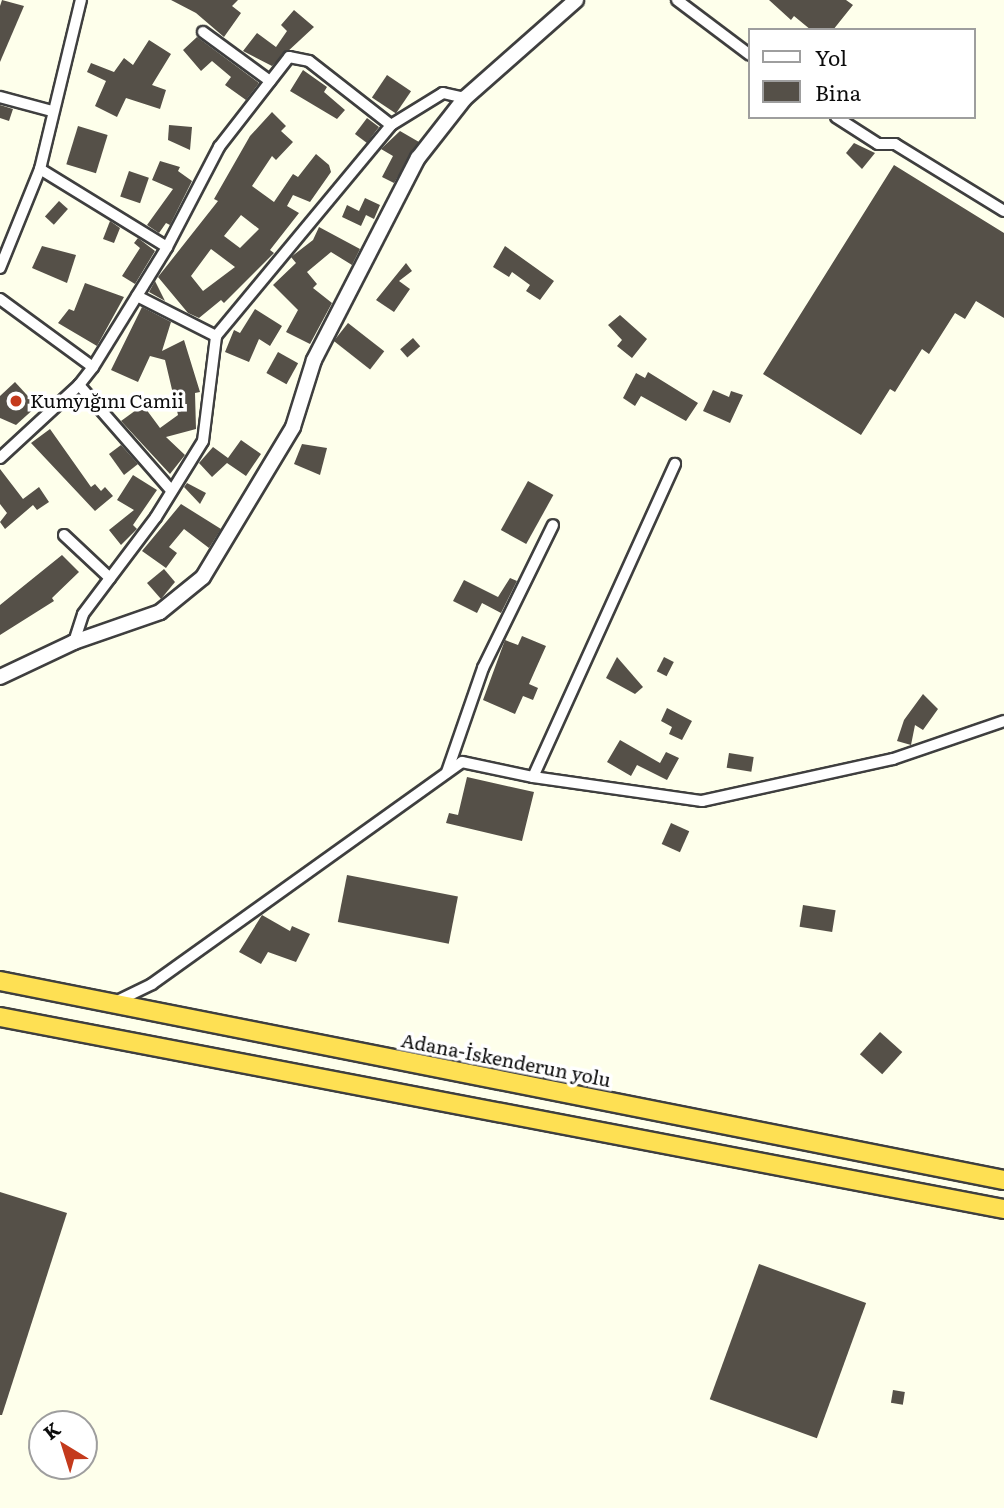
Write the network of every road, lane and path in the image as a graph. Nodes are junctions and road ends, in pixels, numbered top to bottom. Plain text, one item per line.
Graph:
1 (81, 0) edge
2 (576, 0) edge
3 (677, 0) edge
4 (203, 32) dead end
5 (748, 53) edge
6 (270, 81) junction
7 (0, 97) edge
8 (465, 98) junction
9 (52, 111) junction
10 (839, 119) edge
11 (391, 125) junction
12 (40, 169) junction
13 (1004, 211) edge
14 (167, 247) junction
15 (0, 268) edge
16 (137, 296) junction
17 (0, 299) edge
18 (216, 336) junction
19 (93, 367) junction
20 (79, 385) junction
21 (0, 458) edge
22 (675, 464) dead end
23 (170, 490) junction
24 (553, 525) dead end
25 (64, 535) dead end
26 (110, 578) junction
27 (74, 642) junction
28 (0, 677) edge
29 (1004, 721) edge
30 (447, 772) junction
31 (533, 777) junction
32 (0, 981) edge
33 (113, 1004) junction
34 (0, 1017) edge
35 (1004, 1180) edge
36 (1004, 1209) edge

1 - 9 street
2 - 8 street
3 - 5 street
4 - 6 street
6 - 11 street
6 - 14 street
7 - 9 street
8 - 11 street
8 - 27 street
9 - 12 street
10 - 13 street
11 - 18 street
12 - 14 street
12 - 15 street
14 - 16 street
16 - 18 street
16 - 19 street
17 - 19 street
18 - 23 street
19 - 20 street
20 - 21 street
20 - 23 street
22 - 31 street
23 - 26 street
24 - 30 street
25 - 26 street
26 - 27 street
27 - 28 street
29 - 31 street
30 - 31 street
30 - 33 street
32 - 33 highway, Adana-İskenderun yolu
33 - 35 highway, Adana-İskenderun yolu
34 - 36 highway

